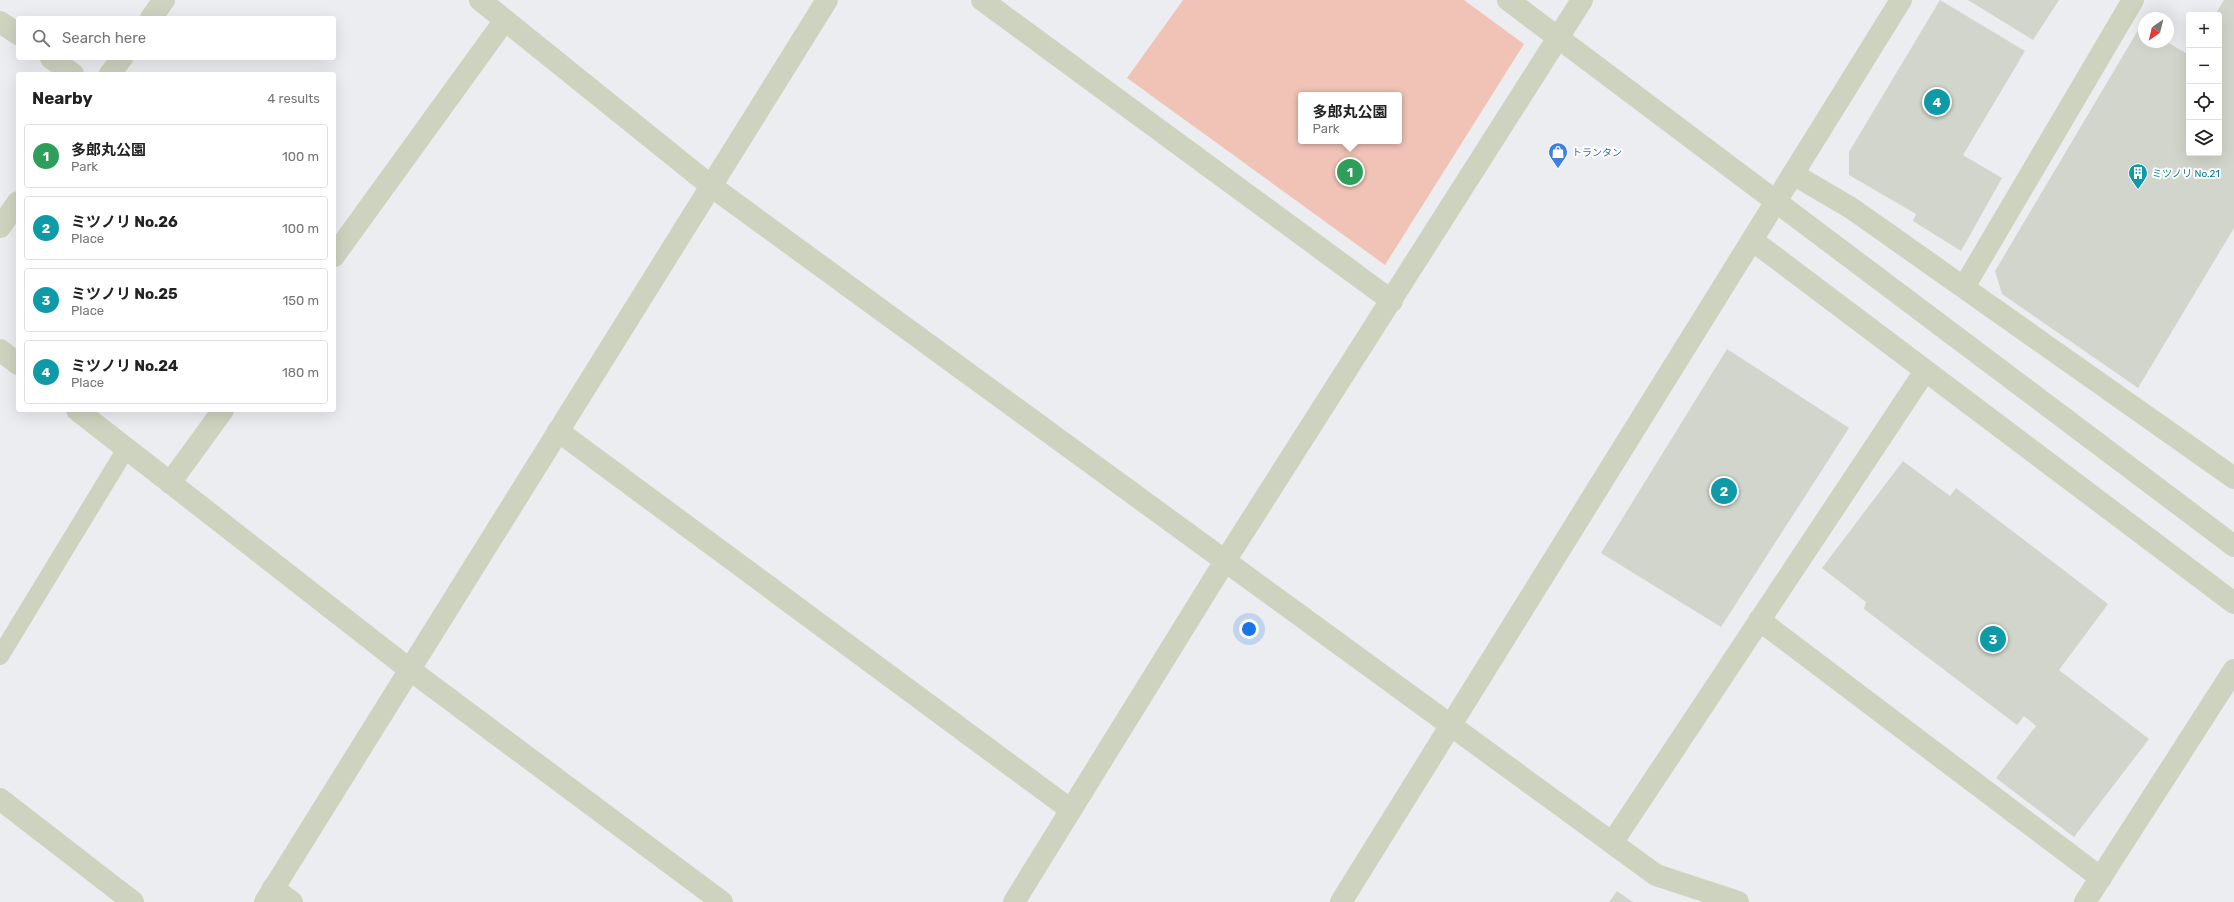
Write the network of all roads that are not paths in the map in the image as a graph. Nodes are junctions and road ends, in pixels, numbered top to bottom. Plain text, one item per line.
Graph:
1 (164, 0) edge
2 (480, 0) edge
3 (827, 0) edge
4 (982, 0) edge
5 (1508, 0) edge
6 (1582, 0) edge
7 (1901, 0) edge
8 (2133, 0) edge
9 (152, 16) edge
10 (505, 20) junction
11 (0, 22) edge
12 (16, 33) edge
13 (1559, 38) junction
14 (54, 60) edge
15 (120, 60) edge
16 (70, 72) edge
17 (112, 72) edge
18 (1793, 174) junction
19 (711, 186) junction
20 (1776, 201) junction
21 (16, 205) edge
22 (0, 227) edge
23 (1752, 240) junction
24 (336, 253) edge
25 (1964, 287) junction
26 (1392, 301) junction
27 (0, 350) edge
28 (16, 362) edge
29 (1925, 370) junction
30 (80, 412) edge
31 (222, 412) edge
32 (558, 431) junction
33 (126, 449) junction
34 (2234, 478) edge
35 (170, 483) junction
36 (2234, 546) edge
37 (1225, 561) junction
38 (2234, 604) edge
39 (1760, 620) junction
40 (0, 656) edge
41 (409, 669) junction
42 (2234, 670) edge
43 (1451, 727) junction
44 (0, 799) edge
45 (1071, 810) junction
46 (1612, 842) junction
47 (2101, 878) junction
48 (269, 895) edge
49 (133, 902) edge
50 (292, 902) edge
51 (722, 902) edge
52 (1014, 902) edge
53 (1341, 902) edge
54 (1738, 902) edge
55 (2085, 902) edge

1 - 9 street
2 - 10 street
3 - 19 street
4 - 26 street
5 - 13 street
6 - 13 street
7 - 18 street
8 - 25 street
10 - 19 street
10 - 24 street
11 - 12 street
13 - 20 street
13 - 26 street
14 - 16 street
15 - 17 street
18 - 20 street
18 - 25 street
19 - 32 street
19 - 37 street
20 - 23 street
20 - 36 street
21 - 22 street
23 - 29 street
23 - 43 street
25 - 34 street
26 - 37 street
27 - 28 street
29 - 38 street
29 - 39 street
30 - 33 street
31 - 35 street
32 - 41 street
32 - 45 street
33 - 35 street
33 - 40 lane
35 - 41 street
37 - 43 street
37 - 45 street
39 - 46 street
39 - 47 street
41 - 48 street
41 - 51 street
42 - 47 street
43 - 46 street
43 - 53 street
44 - 49 street
45 - 52 street
46 - 54 street
47 - 55 street
48 - 50 street

